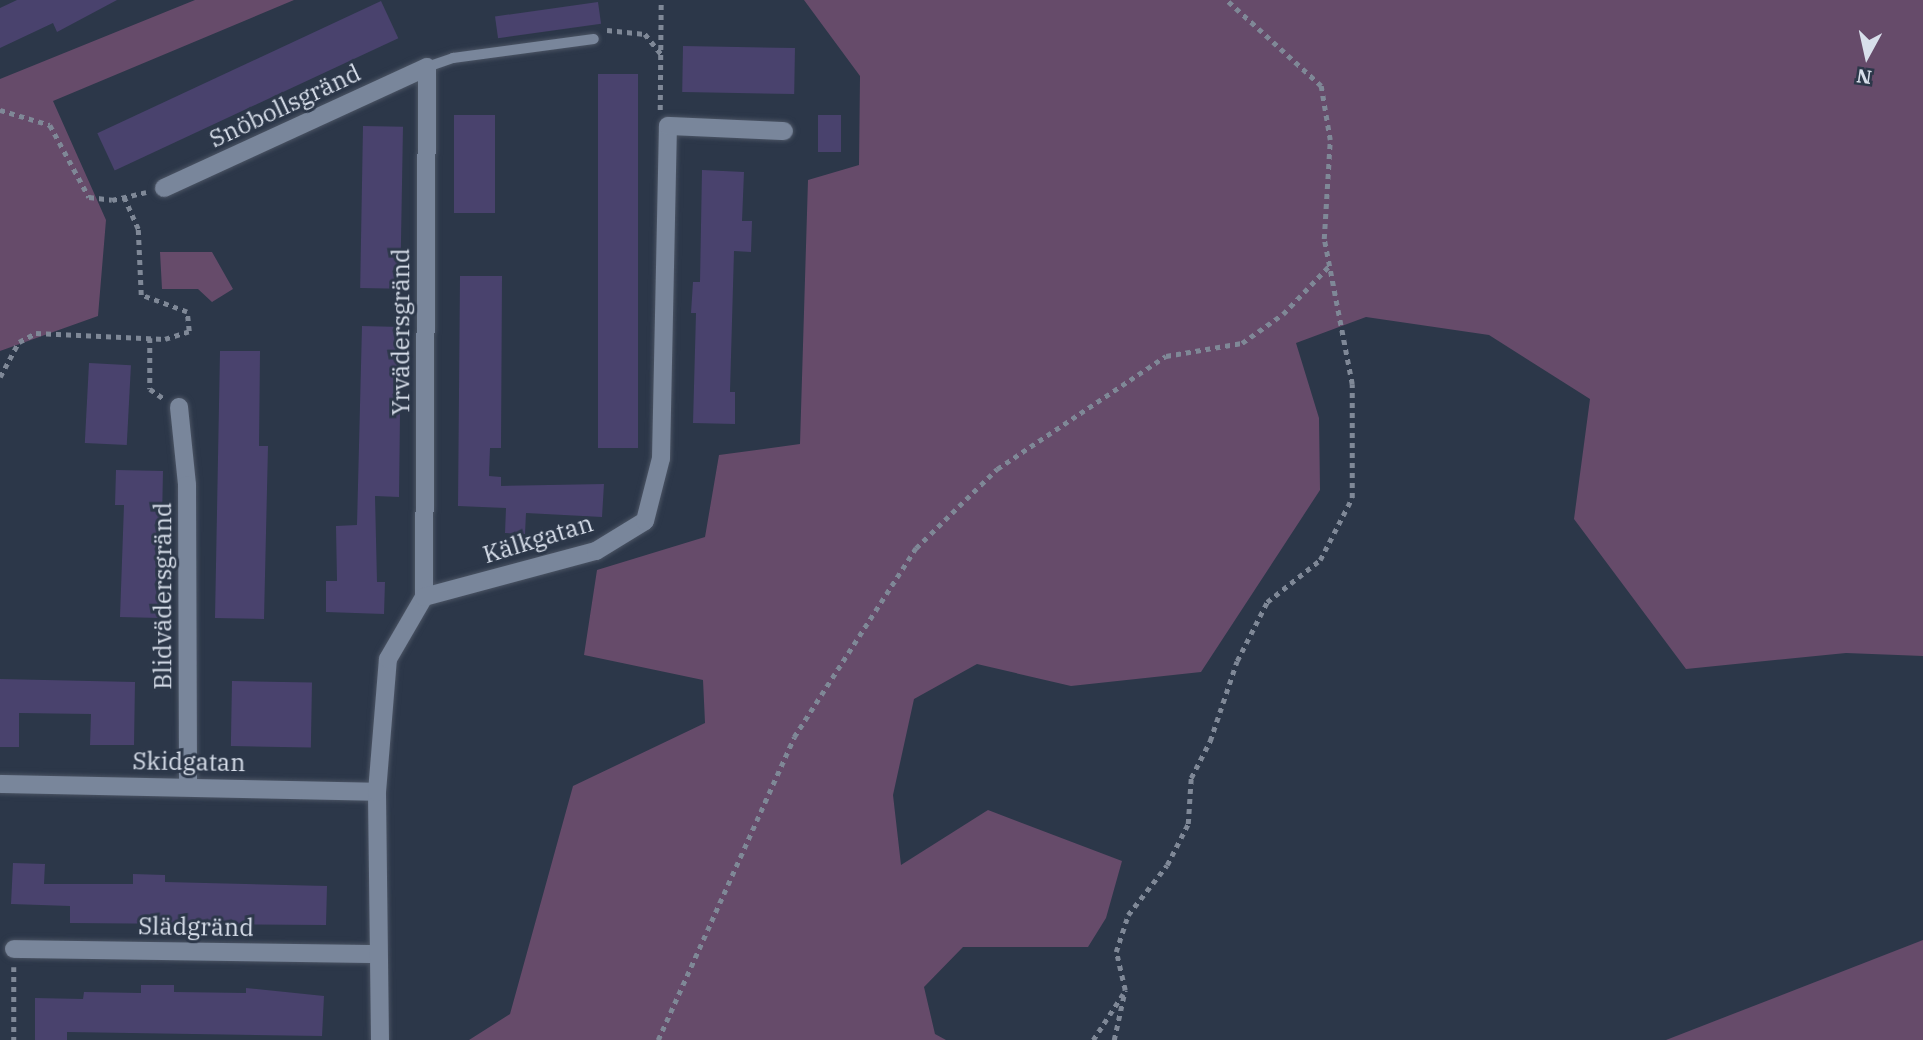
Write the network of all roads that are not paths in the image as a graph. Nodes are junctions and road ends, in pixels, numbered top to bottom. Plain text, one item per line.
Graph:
1 (594, 39) road end
2 (427, 67) junction
3 (783, 131) dead end
4 (163, 188) road end
5 (179, 407) road end
6 (424, 597) junction
7 (0, 784) edge
8 (188, 785) junction
9 (377, 793) junction
10 (14, 949) road end
11 (378, 954) junction
12 (380, 1040) edge

1 - 2 lane
2 - 4 street, Snöbollsgränd
2 - 6 street, Yrvädersgränd
3 - 6 street, Kälkgatan
5 - 8 street, Blidvädersgränd
6 - 9 street
7 - 8 street, Skidgatan
8 - 9 street, Skidgatan
9 - 11 street
10 - 11 street, Slädgränd
11 - 12 street

